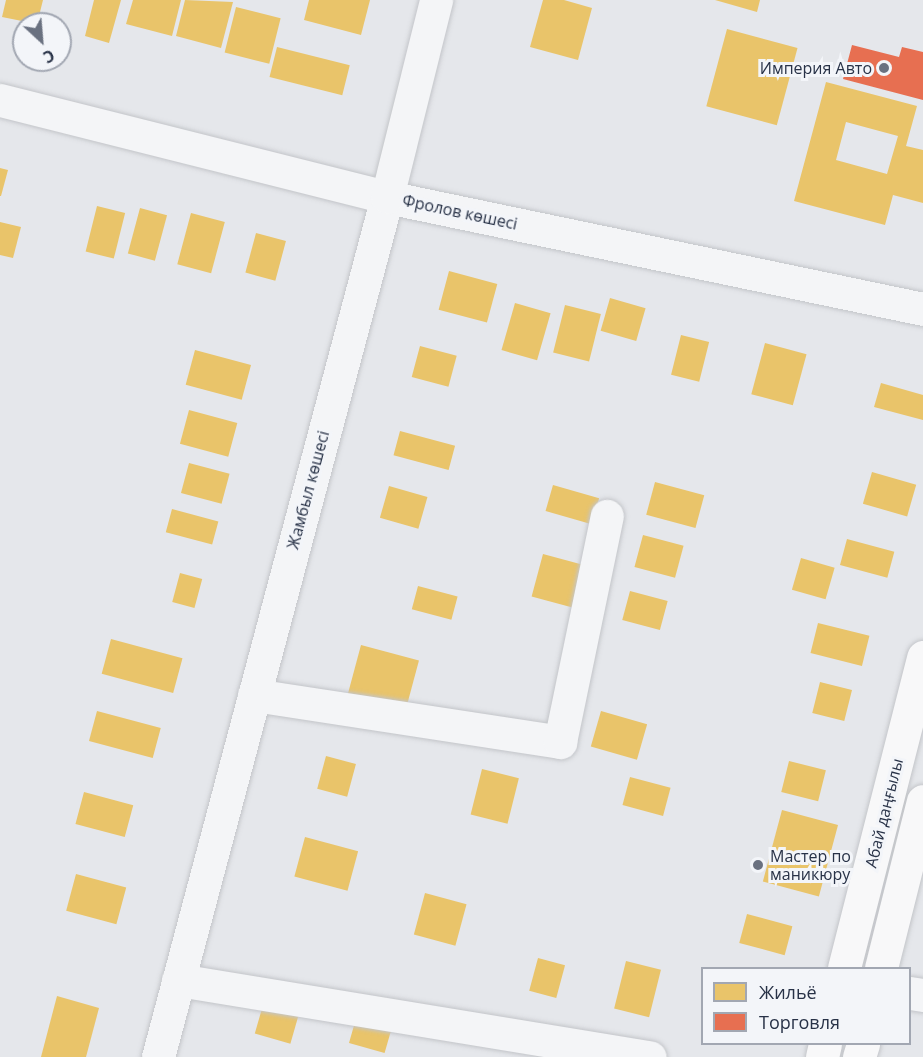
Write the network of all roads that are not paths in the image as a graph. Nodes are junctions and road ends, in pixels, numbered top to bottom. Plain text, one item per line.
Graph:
1 (436, 0) edge
2 (0, 100) edge
3 (387, 197) junction
4 (923, 309) edge
5 (607, 516) dead end
6 (923, 657) edge
7 (254, 695) junction
8 (923, 801) edge
9 (845, 967) edge
10 (882, 967) edge
11 (178, 980) junction
12 (158, 1057) edge
13 (650, 1057) edge

1 - 3 street, Жамбыл көшесі
2 - 3 street, Фролов көшесі
3 - 4 street, Фролов көшесі
3 - 7 street, Жамбыл көшесі
5 - 7 street
6 - 9 main road, Абай даңғылы
7 - 11 street, Жамбыл көшесі
8 - 10 main road
11 - 12 street, Жамбыл көшесі
11 - 13 street

